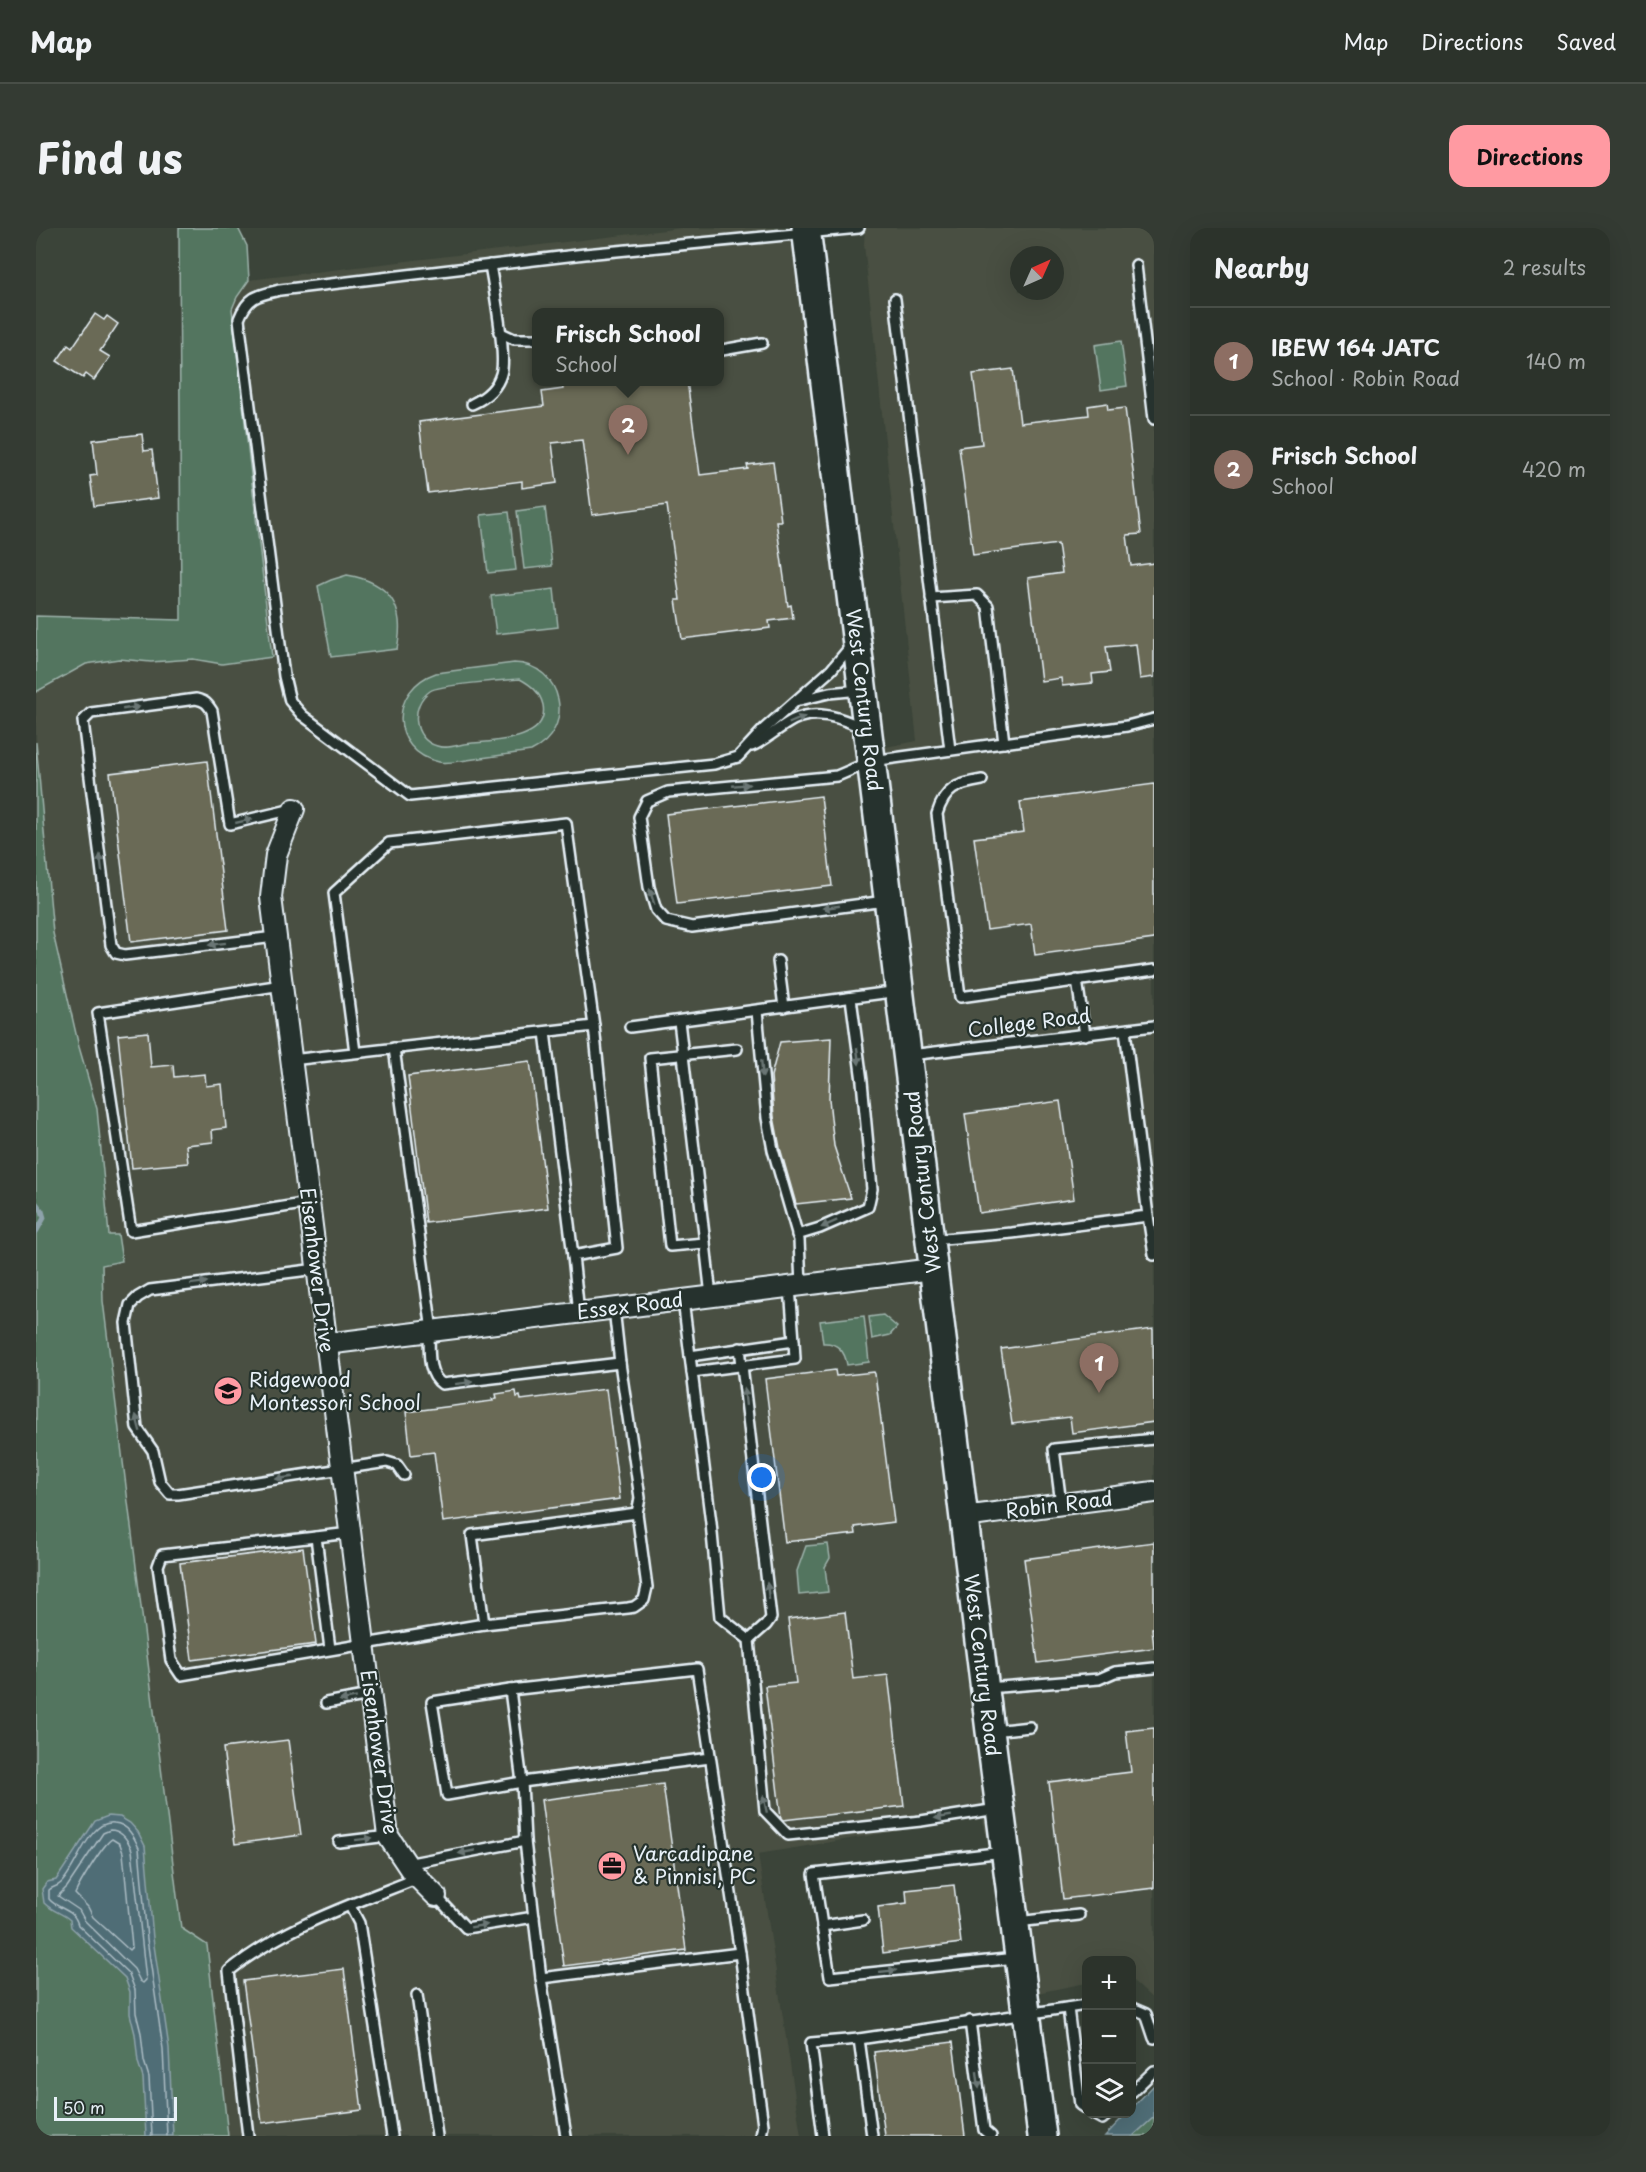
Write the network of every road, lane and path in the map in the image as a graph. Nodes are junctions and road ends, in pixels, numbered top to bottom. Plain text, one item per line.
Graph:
1 (859, 228) edge
2 (806, 231) edge
3 (490, 265) junction
4 (1136, 265) dead end
5 (895, 299) dead end
6 (500, 332) junction
7 (532, 339) edge
8 (762, 344) dead end
9 (724, 350) edge
10 (472, 404) dead end
11 (1154, 418) edge
12 (931, 598) junction
13 (856, 640) junction
14 (863, 690) junction
15 (795, 701) junction
16 (1154, 720) edge
17 (868, 730) junction
18 (1004, 743) junction
19 (747, 748) junction
20 (950, 750) junction
21 (872, 761) junction
22 (982, 780) dead end
23 (294, 809) joint
24 (889, 901) junction
25 (275, 937) junction
26 (778, 961) dead end
27 (1154, 970) edge
28 (1077, 980) junction
29 (282, 985) junction
30 (900, 991) junction
31 (851, 998) junction
32 (784, 1007) junction
33 (757, 1011) junction
34 (679, 1021) junction
35 (594, 1026) junction
36 (1154, 1026) edge
37 (630, 1028) dead end
38 (1125, 1030) junction
39 (545, 1032) junction
40 (1085, 1035) junction
41 (394, 1048) junction
42 (737, 1049) dead end
43 (355, 1052) junction
44 (682, 1055) junction
45 (907, 1055) junction
46 (291, 1060) junction
47 (309, 1203) junction
48 (1148, 1216) junction
49 (797, 1235) junction
50 (930, 1240) junction
51 (705, 1243) junction
52 (1154, 1255) edge
53 (573, 1256) junction
54 (317, 1269) junction
55 (933, 1269) junction
56 (795, 1286) junction
57 (711, 1296) junction
58 (683, 1300) junction
59 (614, 1308) junction
60 (579, 1313) junction
61 (430, 1331) junction
62 (795, 1341) junction
63 (326, 1344) junction
64 (740, 1348) junction
65 (690, 1356) junction
66 (620, 1363) junction
67 (742, 1367) junction
68 (692, 1372) junction
69 (1154, 1439) edge
70 (342, 1470) junction
71 (404, 1475) dead end
72 (1154, 1492) edge
73 (1061, 1504) junction
74 (637, 1513) junction
75 (964, 1517) junction
76 (350, 1533) junction
77 (316, 1537) junction
78 (484, 1624) junction
79 (749, 1640) junction
80 (364, 1644) junction
81 (330, 1649) junction
82 (1154, 1668) edge
83 (985, 1688) junction
84 (510, 1690) junction
85 (370, 1695) junction
86 (326, 1703) dead end
87 (1030, 1726) dead end
88 (990, 1731) junction
89 (710, 1758) junction
90 (522, 1782) junction
91 (1000, 1808) junction
92 (388, 1836) junction
93 (525, 1841) junction
94 (339, 1842) dead end
95 (1006, 1852) junction
96 (412, 1871) junction
97 (436, 1896) joint
98 (350, 1905) junction
99 (1079, 1915) dead end
100 (534, 1917) junction
101 (863, 1920) dead end
102 (1015, 1922) junction
103 (822, 1926) junction
104 (740, 1953) junction
105 (1020, 1958) junction
106 (542, 1978) junction
107 (417, 1995) dead end
108 (1082, 2006) edge
109 (1068, 2008) junction
110 (1136, 2010) edge
111 (1027, 2014) junction
112 (970, 2022) junction
113 (1154, 2038) edge
114 (859, 2039) junction
115 (1154, 2071) edge
116 (1136, 2087) edge
117 (1082, 2106) edge
118 (248, 2136) edge
119 (392, 2136) edge
120 (437, 2136) edge
121 (566, 2136) edge
122 (760, 2136) edge
123 (823, 2136) edge
124 (872, 2136) edge
125 (991, 2136) edge
126 (1042, 2136) edge

1 - 2 lane
2 - 3 lane
2 - 13 main road, West Century Road
3 - 6 lane
3 - 19 lane
4 - 11 lane
5 - 12 lane
6 - 7 lane
6 - 10 lane
8 - 9 lane
12 - 18 lane
12 - 20 lane
13 - 14 main road, West Century Road
13 - 15 lane
14 - 15 lane
14 - 17 main road, West Century Road
15 - 19 lane
16 - 18 lane
19 -> 17 lane
17 - 21 main road, West Century Road
18 - 20 lane
20 - 21 lane
21 - 24 main road, West Century Road
24 -> 21 lane
22 - 28 lane
23 - 25 street, Eisenhower Drive
25 -> 23 lane
24 - 30 main road, West Century Road
25 - 29 street, Eisenhower Drive
26 - 32 lane
27 - 28 lane
28 - 40 lane
29 - 46 street, Eisenhower Drive
29 - 47 lane
30 - 31 lane
30 - 45 main road, West Century Road
31 - 32 lane
31 -> 49 lane
32 - 33 lane
33 - 34 lane
33 -> 49 lane
34 - 37 lane
34 - 44 lane
35 - 39 lane
35 - 43 lane
35 - 53 lane
36 - 38 lane, College Road
38 - 40 lane, College Road
38 - 48 lane
39 - 41 lane
39 - 53 lane
40 - 45 lane, College Road
41 - 43 lane
41 - 61 lane
42 - 44 lane
43 - 46 lane
44 - 51 lane
44 - 51 lane
45 - 50 main road, West Century Road
46 - 47 street, Eisenhower Drive
47 - 54 street, Eisenhower Drive
48 - 50 lane
48 - 52 lane
49 - 56 lane
50 - 55 main road, West Century Road
51 - 57 lane
53 - 60 lane
54 - 63 street, Eisenhower Drive
70 -> 54 lane
55 - 56 street, Essex Road
55 - 75 main road, West Century Road
56 - 57 street, Essex Road
56 - 62 lane
57 - 58 street, Essex Road
58 - 59 street, Essex Road
58 - 65 lane
59 - 60 street, Essex Road
59 - 66 lane
60 - 61 street, Essex Road
61 - 63 street, Essex Road
61 -> 66 lane
62 - 64 lane
62 - 67 lane
63 - 70 street, Eisenhower Drive
64 - 65 lane
64 - 67 lane
65 - 68 lane
66 - 74 lane
67 - 68 lane
79 -> 67 lane
68 - 79 lane
69 - 73 lane
70 - 71 lane
70 - 76 street, Eisenhower Drive
72 - 73 street, Robin Road
73 - 75 street, Robin Road
74 - 78 lane
74 - 78 lane
75 - 83 main road, West Century Road
76 - 77 lane
76 - 80 street, Eisenhower Drive
77 - 81 lane
77 - 81 lane
78 - 80 lane
91 -> 79 lane
80 - 81 lane
80 - 85 street, Eisenhower Drive
82 - 83 lane
83 - 88 main road, West Century Road
84 - 89 lane
84 - 90 lane
84 - 90 lane
85 -> 86 lane
85 - 92 street, Eisenhower Drive
87 - 88 lane
88 - 91 main road, West Century Road
89 - 90 lane
89 - 104 lane
90 - 93 lane
91 - 95 main road, West Century Road
94 -> 92 lane
92 - 96 street, Eisenhower Drive
93 -> 96 lane
93 - 100 lane
95 - 102 main road, West Century Road
95 - 103 lane
96 - 97 street, Eisenhower Drive
96 - 98 lane
97 -> 100 lane
98 - 118 lane
98 - 119 lane
99 - 102 lane
100 - 106 lane
101 - 103 lane
102 - 105 main road, West Century Road
103 -> 105 lane
104 - 106 lane
104 - 122 lane
105 - 111 main road, West Century Road
106 - 121 lane
107 - 120 lane
108 - 109 lane
109 - 111 lane
109 - 117 lane
110 - 113 lane
111 - 112 lane
111 - 126 main road, West Century Road
112 - 114 lane
112 -> 125 lane
114 - 123 lane
114 - 124 lane
115 - 116 lane

